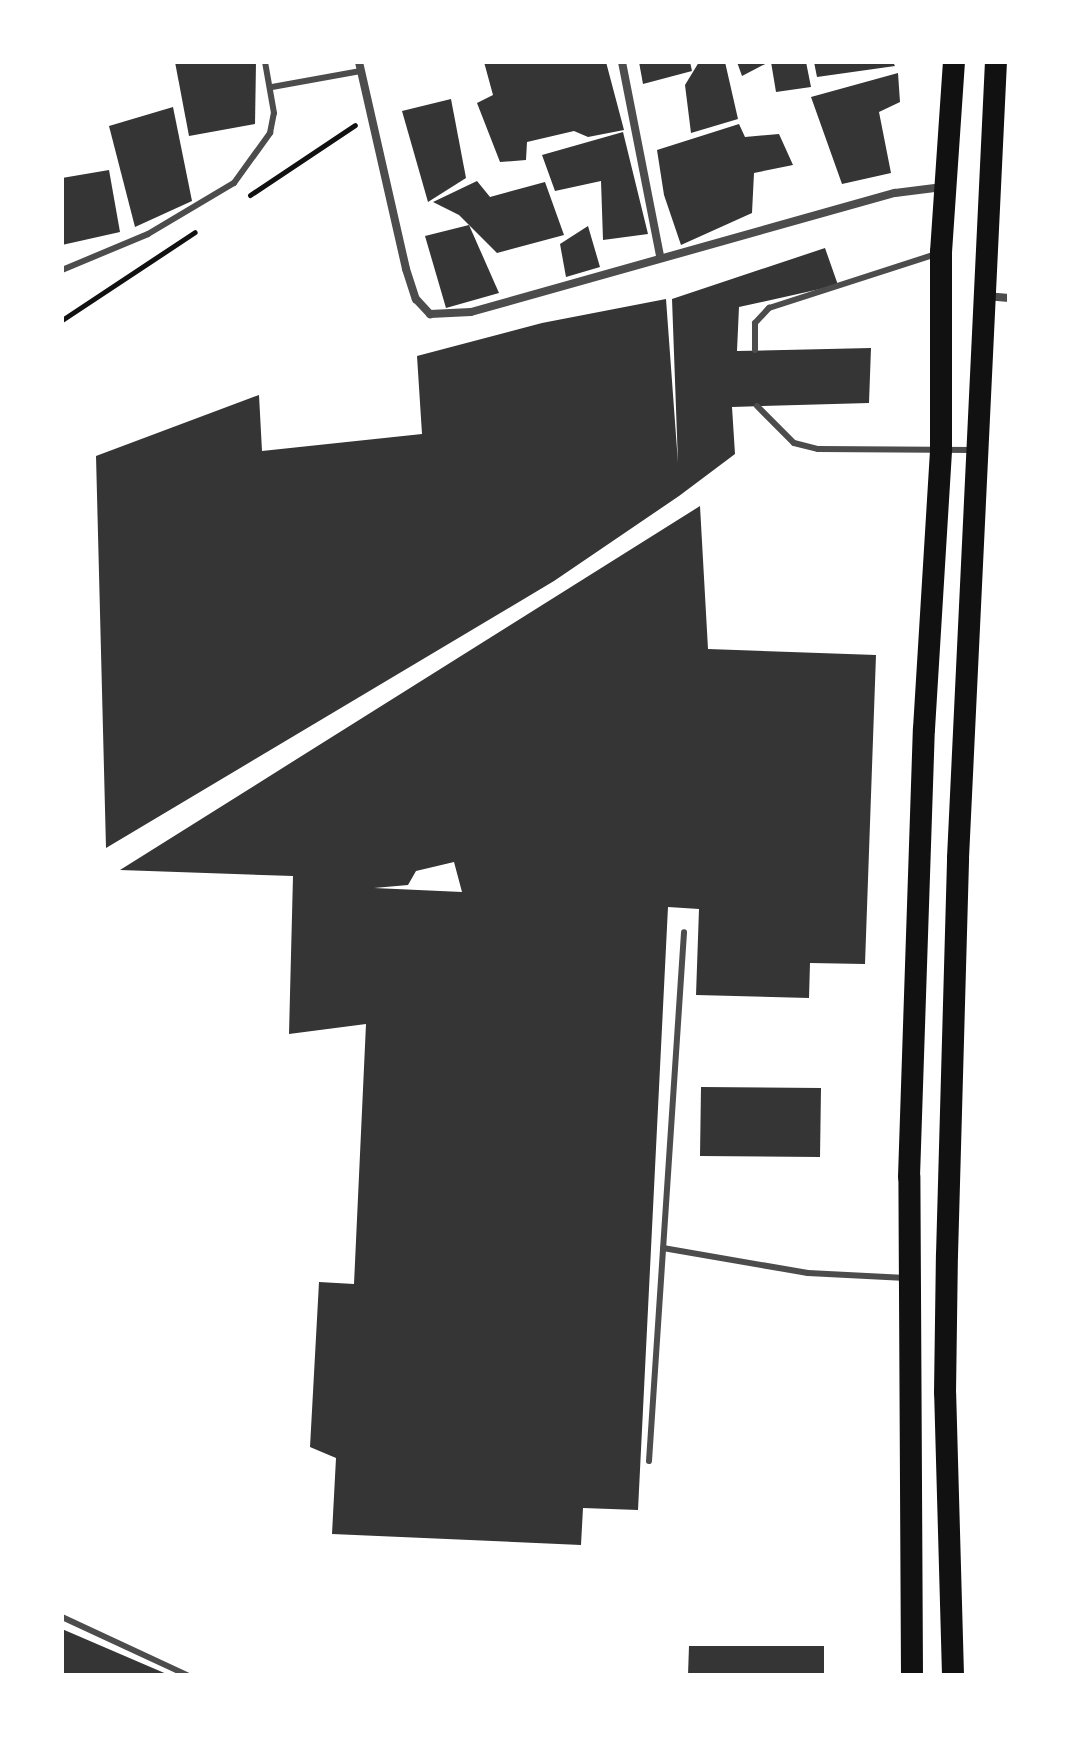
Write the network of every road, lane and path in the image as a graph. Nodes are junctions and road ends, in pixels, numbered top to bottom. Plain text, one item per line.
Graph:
1 (265, 62) edge
2 (622, 62) edge
3 (954, 62) edge
4 (996, 62) edge
5 (360, 66) edge
6 (272, 87) junction
7 (946, 187) junction
8 (941, 252) junction
9 (660, 256) junction
10 (62, 270) edge
11 (986, 296) junction
12 (1009, 298) edge
13 (755, 350) dead end
14 (757, 406) dead end
15 (941, 449) junction
16 (978, 450) junction
17 (684, 932) dead end
18 (663, 1248) junction
19 (906, 1278) junction
20 (649, 1461) dead end
21 (62, 1617) edge
22 (187, 1675) edge
23 (912, 1675) edge
24 (953, 1675) edge

1 - 6 lane
2 - 9 street
3 - 7 highway
4 - 11 highway
5 - 6 lane
5 - 9 street
6 - 10 lane
7 - 8 highway
7 - 9 street
8 - 13 lane
8 - 15 highway
11 - 12 street
11 - 16 highway
14 - 15 lane
15 - 16 lane
15 - 19 highway
16 - 24 highway
17 - 18 lane
18 - 19 lane
18 - 20 lane
19 - 23 highway
21 - 22 lane

